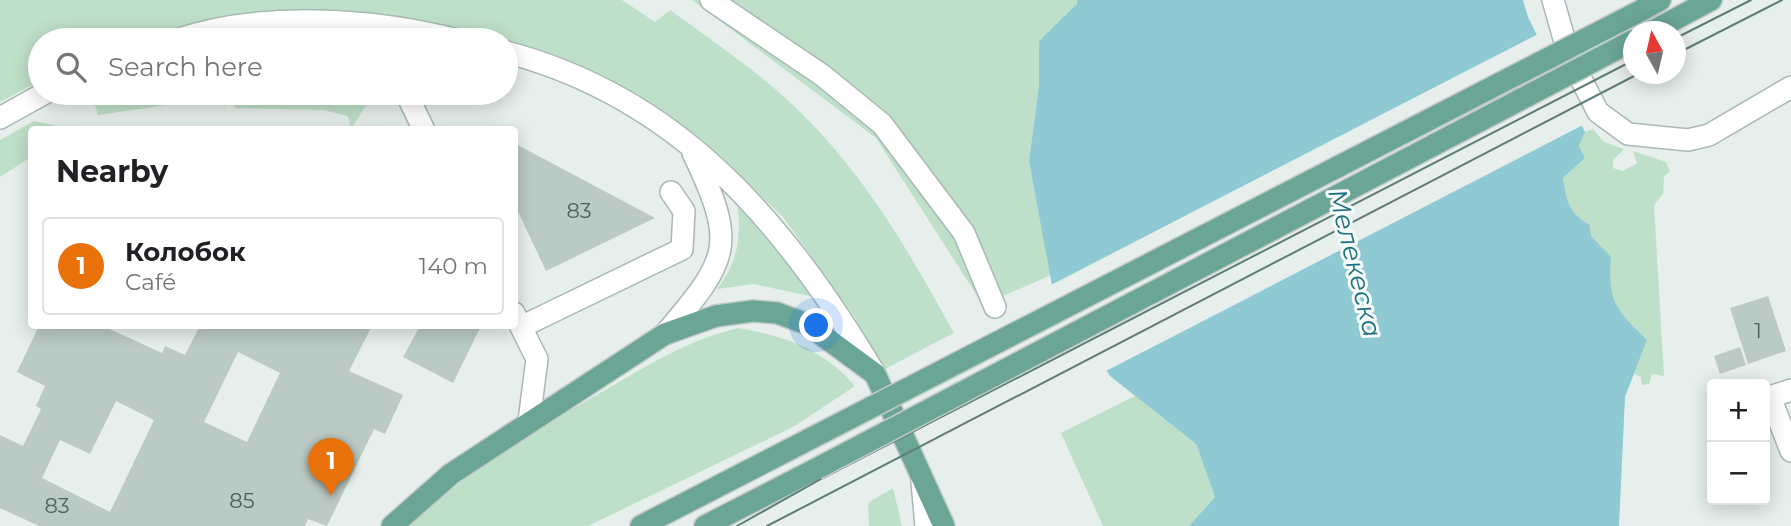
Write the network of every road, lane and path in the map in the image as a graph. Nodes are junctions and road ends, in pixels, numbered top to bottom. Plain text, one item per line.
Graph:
1 (711, 0) edge
2 (1553, 0) edge
3 (1712, 0) edge
4 (1651, 5) edge
5 (1671, 21) edge
6 (228, 28) edge
7 (347, 28) edge
8 (1623, 45) edge
9 (518, 55) edge
10 (1791, 87) edge
11 (28, 102) edge
12 (412, 105) edge
13 (0, 118) edge
14 (422, 126) edge
15 (688, 143) junction
16 (671, 192) dead end
17 (995, 307) dead end
18 (518, 320) edge
19 (665, 334) junction
20 (875, 374) junction
21 (1791, 390) edge
22 (529, 421) junction
23 (1791, 451) edge
24 (922, 476) junction
25 (392, 526) edge
26 (641, 526) edge
27 (705, 526) edge
28 (926, 526) edge
29 (944, 526) edge

1 - 17 street
2 - 10 street
3 - 5 main road
4 - 26 main road, bridge
6 - 7 street
8 - 27 main road, bridge
9 - 15 street
11 - 13 street
12 - 14 street
15 - 19 street
15 - 20 street
16 - 18 street
18 - 22 street
19 - 20 main road
19 - 22 main road
20 - 24 main road
21 - 23 street
22 - 25 main road
24 - 28 street
24 - 29 main road

